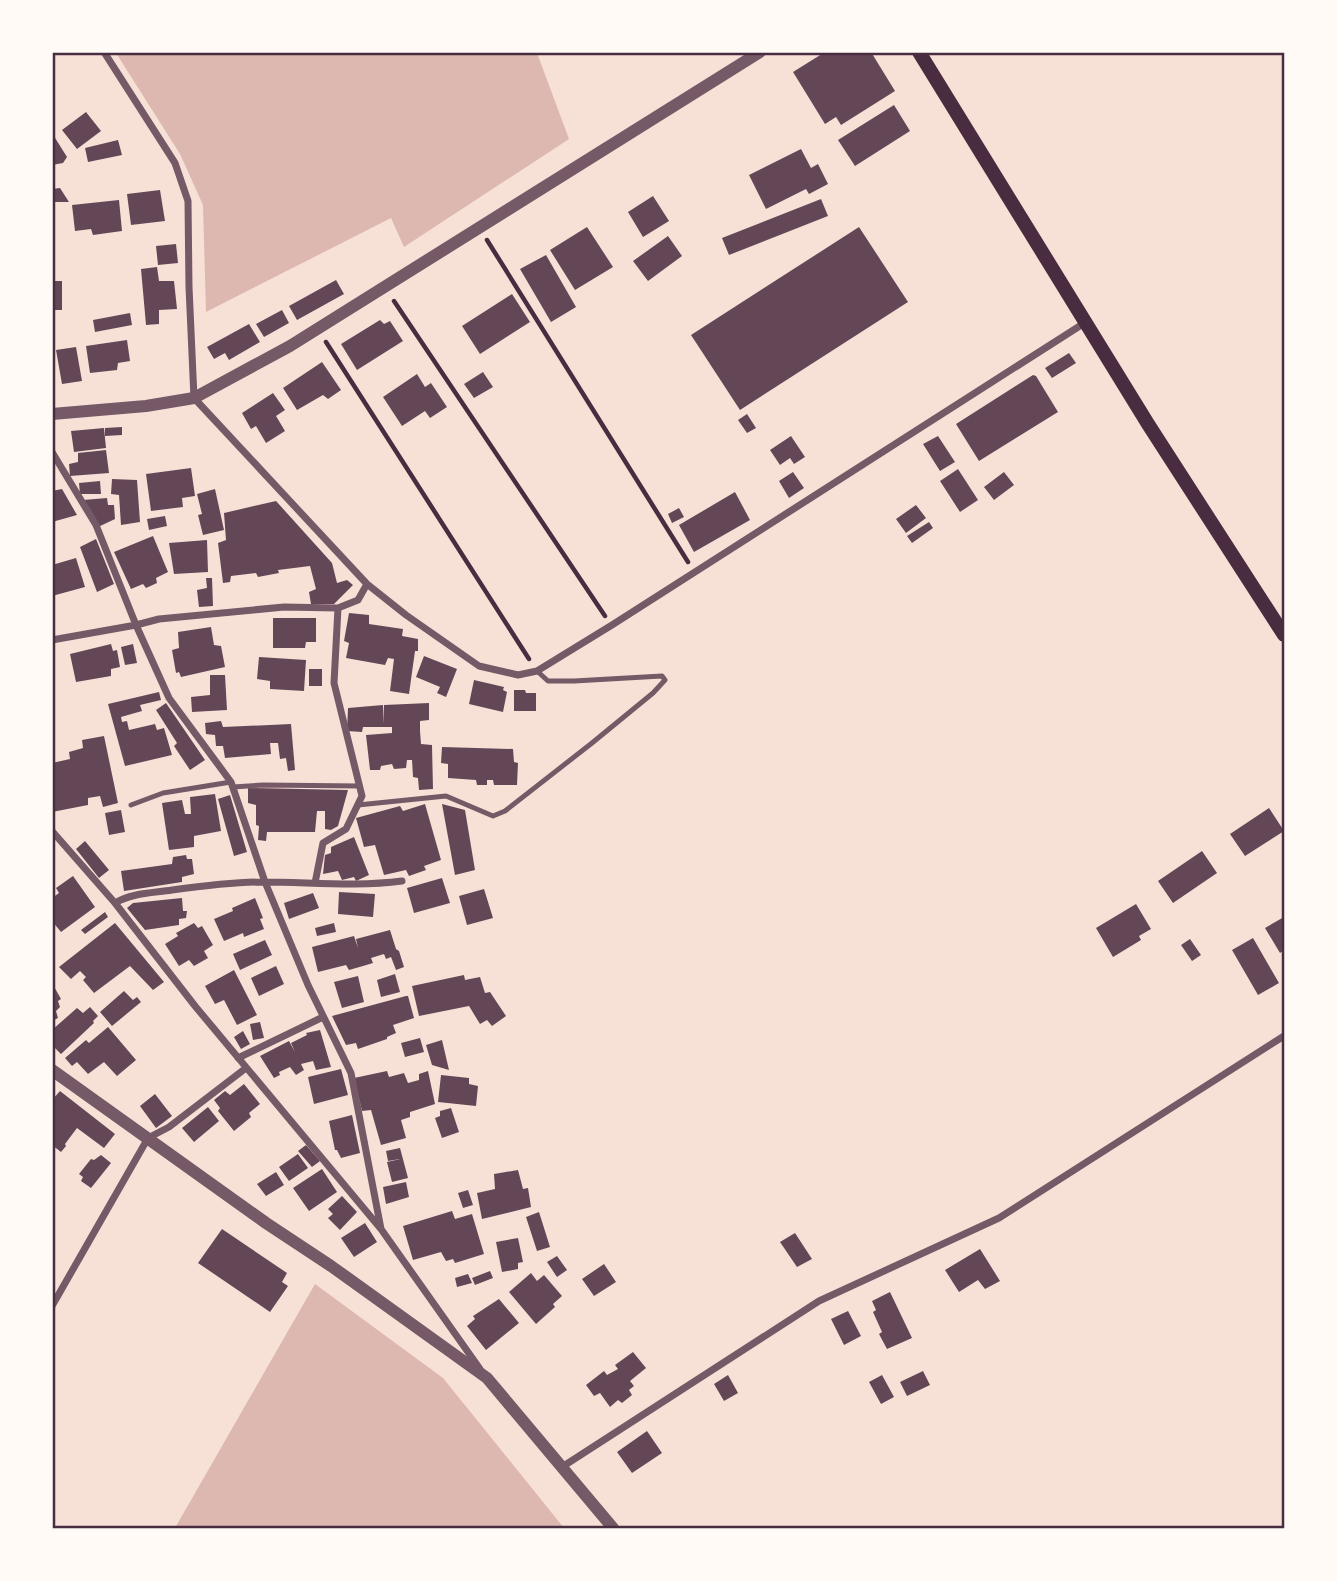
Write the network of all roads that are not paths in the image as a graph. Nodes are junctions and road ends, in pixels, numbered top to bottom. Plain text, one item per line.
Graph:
1 (104, 52) edge
2 (761, 52) edge
3 (919, 52) edge
4 (1086, 323) junction
5 (194, 398) junction
6 (52, 414) edge
7 (52, 452) edge
8 (368, 584) junction
9 (338, 608) junction
10 (136, 625) junction
11 (1284, 635) edge
12 (52, 640) edge
13 (537, 671) junction
14 (232, 784) junction
15 (360, 786) junction
16 (131, 805) dead end
17 (358, 805) junction
18 (52, 831) edge
19 (402, 881) dead end
20 (265, 882) junction
21 (315, 883) junction
22 (115, 903) junction
23 (323, 1017) junction
24 (1284, 1036) edge
25 (238, 1058) junction
26 (246, 1068) junction
27 (54, 1074) edge
28 (148, 1138) junction
29 (381, 1229) junction
30 (52, 1306) edge
31 (487, 1378) junction
32 (562, 1467) junction
33 (613, 1528) edge

1 - 5 street
2 - 5 street
3 - 4 main road
4 - 11 main road
4 - 13 street
5 - 6 street
5 - 8 street
7 - 10 street
8 - 9 street
8 - 13 street
9 - 10 street
9 - 15 street
10 - 12 street
10 - 14 street
13 - 17 lane
14 - 15 lane
14 - 16 lane
14 - 20 street
15 - 17 street
17 - 21 street
18 - 22 street
19 - 21 street
20 - 21 street
20 - 22 street
20 - 23 street
22 - 25 street
23 - 25 street
23 - 29 street
24 - 32 street
25 - 26 street
26 - 28 street
26 - 29 street
27 - 28 street
28 - 30 street
28 - 31 street
29 - 31 street
31 - 32 street
32 - 33 street

